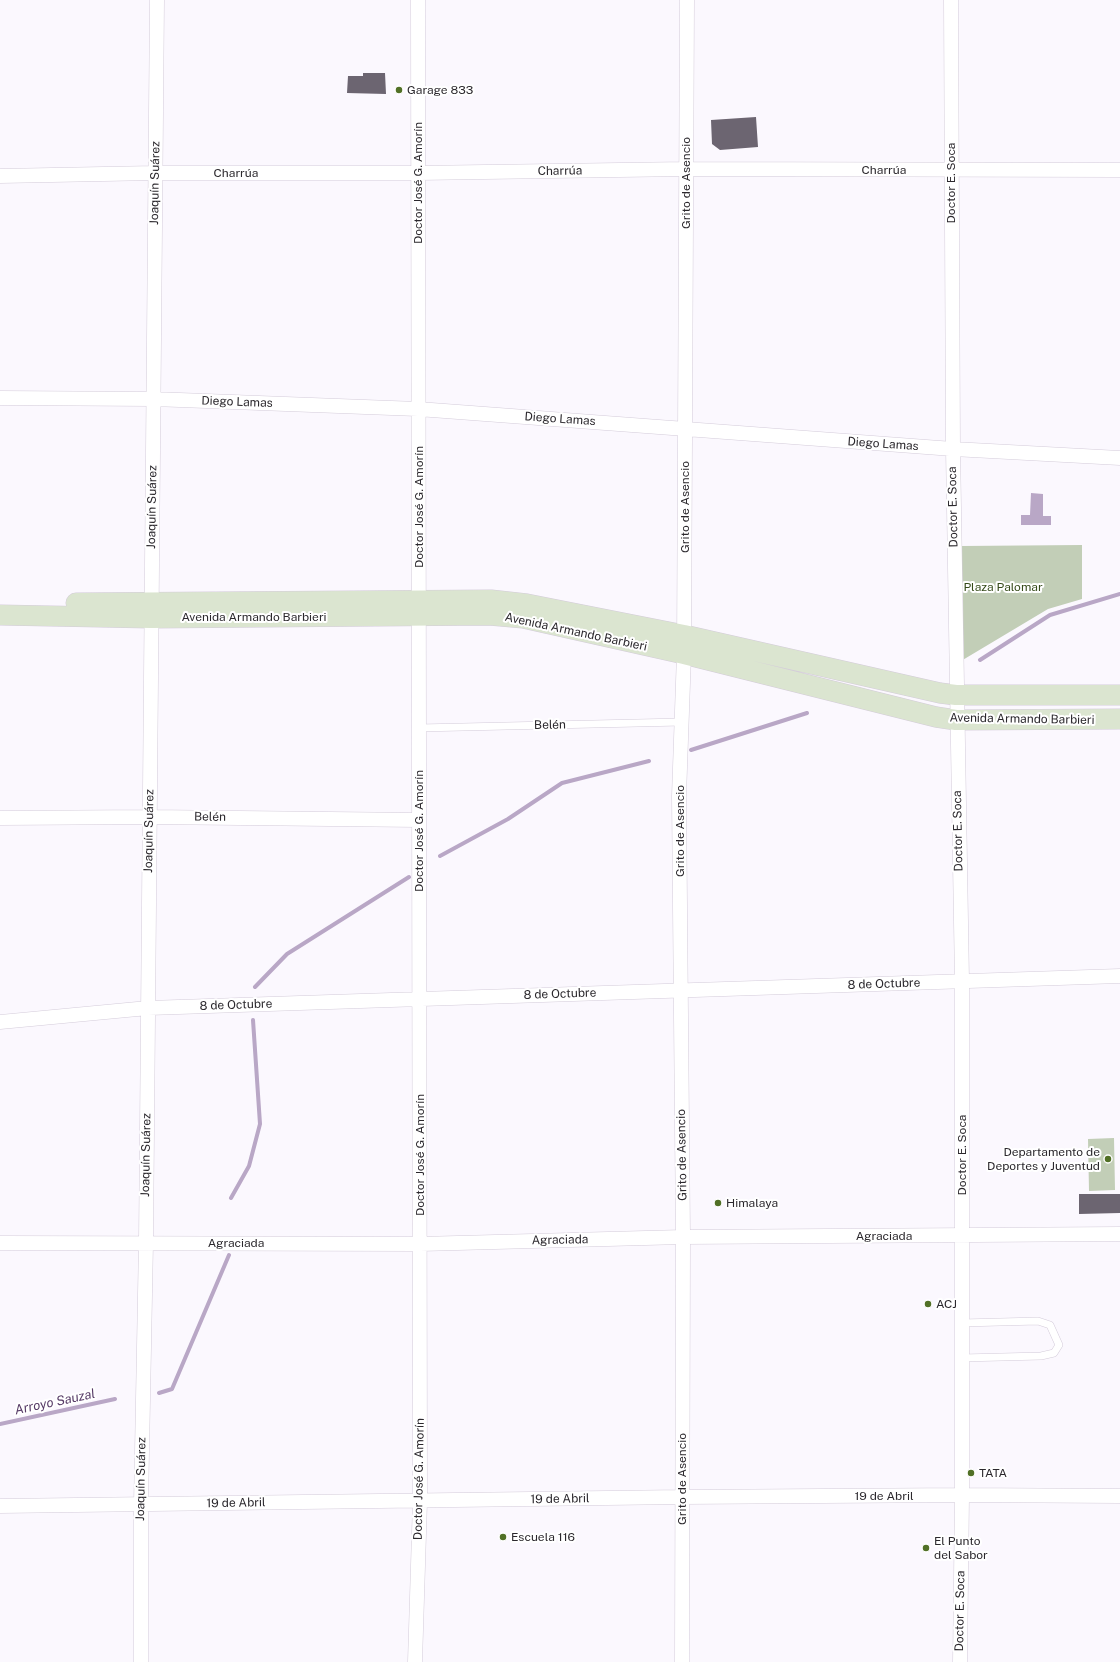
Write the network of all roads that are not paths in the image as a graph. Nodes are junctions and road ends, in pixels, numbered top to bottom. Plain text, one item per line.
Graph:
1 (157, 0) edge
2 (418, 0) edge
3 (687, 0) edge
4 (951, 0) edge
5 (686, 169) junction
6 (1120, 170) edge
7 (950, 171) junction
8 (155, 173) junction
9 (418, 173) junction
10 (0, 176) edge
11 (0, 398) edge
12 (153, 399) junction
13 (418, 408) junction
14 (686, 428) junction
15 (953, 449) junction
16 (1120, 458) edge
17 (0, 604) edge
18 (419, 608) junction
19 (151, 610) junction
20 (0, 615) edge
21 (684, 645) junction
22 (956, 695) junction
23 (1120, 695) edge
24 (1120, 719) edge
25 (956, 720) junction
26 (682, 722) junction
27 (419, 728) junction
28 (150, 816) junction
29 (0, 818) edge
30 (419, 820) junction
31 (1120, 976) edge
32 (962, 981) junction
33 (680, 990) junction
34 (419, 998) junction
35 (148, 1008) junction
36 (0, 1022) edge
37 (1120, 1234) edge
38 (962, 1235) junction
39 (682, 1237) junction
40 (146, 1242) junction
41 (0, 1243) edge
42 (420, 1244) junction
43 (962, 1324) junction
44 (962, 1358) junction
45 (962, 1495) junction
46 (1120, 1496) edge
47 (682, 1497) junction
48 (420, 1501) junction
49 (141, 1504) junction
50 (0, 1506) edge
51 (141, 1662) edge
52 (416, 1662) edge
53 (682, 1662) edge
54 (960, 1662) edge

1 - 8 street, Joaquín Suárez
2 - 9 street, Doctor José G. Amorín
3 - 5 street, Grito de Asencio
4 - 7 street, Doctor E. Soca
5 - 7 street, Charrúa
5 - 9 street, Charrúa
5 - 14 street, Grito de Asencio
6 - 7 street, Charrúa
7 - 15 street, Doctor E. Soca
8 - 9 street, Charrúa
8 - 10 street, Charrúa
8 - 12 street, Joaquín Suárez
9 - 13 street, Doctor José G. Amorín
11 - 12 street, Diego Lamas
12 - 13 street, Diego Lamas
12 - 19 street, Joaquín Suárez
13 - 14 street, Diego Lamas
13 - 18 street, Doctor José G. Amorín
14 - 15 street, Diego Lamas
14 - 21 street, Grito de Asencio
15 - 16 street, Diego Lamas
15 - 22 street, Doctor E. Soca
17 - 19 street, Avenida Armando Barbieri
18 - 19 street, Avenida Armando Barbieri
18 - 21 street, Avenida Armando Barbieri
18 - 27 street, Doctor José G. Amorín
19 - 20 street, Avenida Armando Barbieri
19 - 28 street, Joaquín Suárez
21 - 22 street, Avenida Armando Barbieri
21 - 25 street, Avenida Armando Barbieri
21 - 26 street, Grito de Asencio
22 - 23 street, Avenida Armando Barbieri
22 - 25 street, Doctor E. Soca
24 - 25 street, Avenida Armando Barbieri
25 - 32 street, Doctor E. Soca
26 - 27 lane, Belén
26 - 33 street, Grito de Asencio
27 - 30 street, Doctor José G. Amorín
28 - 29 street, Belén
28 - 30 street, Belén
28 - 35 street, Joaquín Suárez
30 - 34 street, Doctor José G. Amorín
31 - 32 street, 8 de Octubre
32 - 33 street, 8 de Octubre
32 - 38 street, Doctor E. Soca
33 - 34 street, 8 de Octubre
33 - 39 street, Grito de Asencio
34 - 35 street, 8 de Octubre
34 - 42 street, Doctor José G. Amorín
35 - 36 street, 8 de Octubre
35 - 40 street, Joaquín Suárez
37 - 38 street, Agraciada
38 - 39 street, Agraciada
38 - 43 street, Doctor E. Soca
39 - 42 street, Agraciada
39 - 47 street, Grito de Asencio
40 - 41 street, Agraciada
40 - 42 street, Agraciada
40 - 49 street, Joaquín Suárez
42 - 48 street, Doctor José G. Amorín
43 - 44 street, Doctor E. Soca
43 - 44 lane
44 - 45 street, Doctor E. Soca
45 - 46 street, 19 de Abril
45 - 47 street, 19 de Abril
45 - 54 street, Doctor E. Soca
47 - 48 street, 19 de Abril
47 - 53 street, Grito de Asencio
48 - 49 street, 19 de Abril
48 - 52 street, Doctor José G. Amorín
49 - 50 street, 19 de Abril
49 - 51 street, Joaquín Suárez

